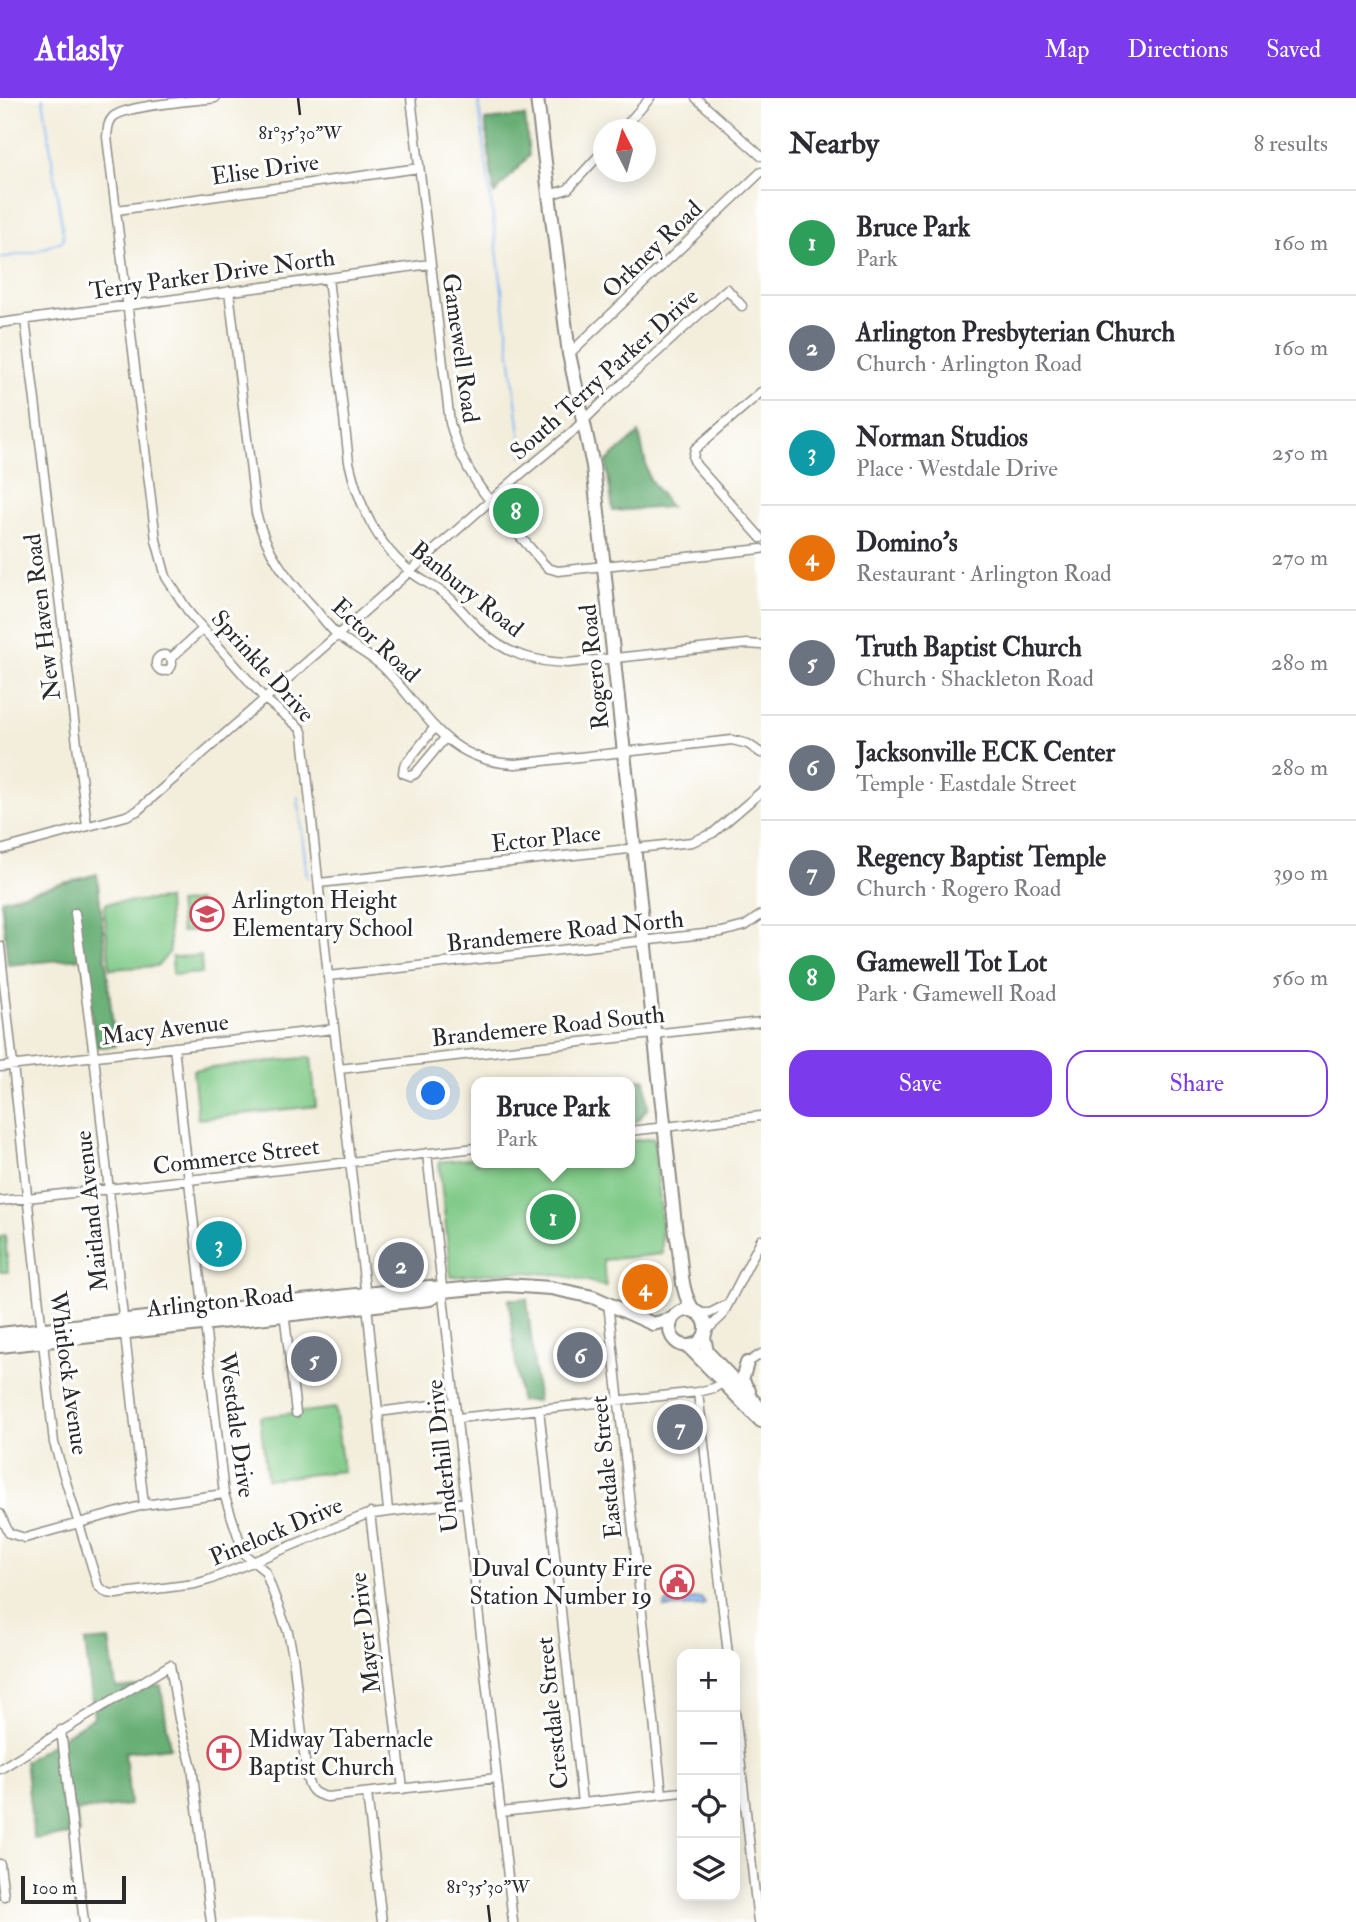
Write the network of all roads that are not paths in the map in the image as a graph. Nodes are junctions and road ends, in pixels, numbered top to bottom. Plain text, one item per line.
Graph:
1 (215, 98) edge
2 (411, 98) edge
3 (537, 98) edge
4 (650, 98) edge
5 (696, 98) edge
6 (632, 119) edge
7 (761, 156) edge
8 (593, 162) edge
9 (419, 167) junction
10 (761, 172) edge
11 (548, 195) junction
12 (117, 210) junction
13 (430, 264) junction
14 (328, 278) junction
15 (229, 291) junction
16 (127, 305) junction
17 (741, 306) dead end
18 (25, 319) junction
19 (0, 323) edge
20 (569, 354) junction
21 (760, 394) edge
22 (584, 420) junction
23 (490, 501) junction
24 (761, 538) edge
25 (761, 549) edge
26 (605, 566) junction
27 (410, 571) junction
28 (203, 629) junction
29 (337, 635) junction
30 (761, 645) edge
31 (171, 658) dead end
32 (614, 659) junction
33 (265, 699) junction
34 (435, 727) junction
35 (445, 738) junction
36 (624, 752) junction
37 (761, 754) edge
38 (761, 792) edge
39 (87, 826) junction
40 (635, 848) junction
41 (0, 850) edge
42 (319, 883) junction
43 (75, 913) dead end
44 (761, 915) edge
45 (645, 941) junction
46 (0, 946) edge
47 (328, 976) junction
48 (761, 1022) edge
49 (334, 1029) junction
50 (655, 1034) junction
51 (174, 1047) junction
52 (94, 1056) junction
53 (14, 1065) junction
54 (0, 1066) edge
55 (339, 1069) junction
56 (761, 1116) edge
57 (665, 1127) junction
58 (635, 1130) edge
59 (471, 1149) edge
60 (427, 1153) junction
61 (350, 1162) junction
62 (189, 1180) junction
63 (109, 1189) junction
64 (28, 1198) junction
65 (0, 1201) edge
66 (676, 1234) junction
67 (761, 1240) edge
68 (443, 1291) junction
69 (366, 1300) junction
70 (608, 1303) junction
71 (728, 1304) junction
72 (283, 1309) junction
73 (696, 1312) junction
74 (633, 1316) junction
75 (674, 1317) junction
76 (204, 1318) junction
77 (123, 1327) junction
78 (0, 1334) edge
79 (705, 1334) junction
80 (43, 1335) junction
81 (673, 1337) junction
82 (0, 1346) edge
83 (688, 1346) junction
84 (761, 1354) edge
85 (747, 1363) junction
86 (724, 1376) junction
87 (698, 1392) junction
88 (618, 1401) junction
89 (455, 1402) junction
90 (761, 1404) edge
91 (539, 1409) junction
92 (761, 1409) edge
93 (378, 1412) junction
94 (296, 1413) dead end
95 (457, 1418) junction
96 (761, 1421) edge
97 (224, 1494) junction
98 (466, 1502) junction
99 (144, 1505) junction
100 (388, 1510) junction
101 (370, 1513) junction
102 (0, 1514) edge
103 (79, 1522) junction
104 (254, 1562) junction
105 (102, 1590) joint
106 (727, 1649) edge
107 (735, 1712) edge
108 (61, 1730) junction
109 (0, 1769) edge
110 (738, 1775) edge
111 (497, 1778) junction
112 (403, 1789) junction
113 (677, 1792) edge
114 (740, 1792) edge
115 (367, 1793) junction
116 (662, 1794) junction
117 (582, 1803) junction
118 (501, 1812) junction
119 (0, 1864) edge
120 (758, 1894) edge
121 (4, 1896) dead end
122 (84, 1922) edge
123 (211, 1922) edge
124 (382, 1922) edge
125 (513, 1922) edge
126 (758, 1922) edge

1 - 12 street, Sprinkle Drive
2 - 9 street, Gamewell Road
3 - 11 main road, Rogero Road
4 - 6 street
5 - 7 street
8 - 11 street
9 - 12 street, Elise Drive
9 - 13 street, Gamewell Road
10 - 20 street, Orkney Road
11 - 20 main road, Rogero Road
12 - 16 street, Sprinkle Drive
13 - 14 street, Terry Parker Drive North
13 - 23 street, Gamewell Road
14 - 15 street, Terry Parker Drive North
14 - 27 street, Banbury Road
15 - 16 street, Terry Parker Drive North
15 - 29 street, Ector Road
16 - 18 street, Terry Parker Drive North
16 - 28 street, Sprinkle Drive
17 - 22 street, South Terry Parker Drive
18 - 19 street, Terry Parker Drive North
18 - 39 street, New Haven Road
20 - 22 main road, Rogero Road
21 - 24 street
22 - 23 street, South Terry Parker Drive
22 - 26 main road, Rogero Road
23 - 26 street, Gamewell Road
23 - 27 street, South Terry Parker Drive
25 - 26 street, Gamewell Road
26 - 32 main road, Rogero Road
27 - 29 street, South Terry Parker Drive
27 - 32 street, Banbury Road
28 - 31 street
28 - 33 street, Sprinkle Drive
29 - 33 street, South Terry Parker Drive
29 - 34 street, Ector Road
30 - 32 street, Banbury Road
32 - 36 main road, Rogero Road
33 - 39 street, South Terry Parker Drive
33 - 42 street, Sprinkle Drive
34 - 35 street, Ector Road
34 - 35 street
35 - 36 street, Ector Road
36 - 37 street, Ector Road
36 - 40 main road, Rogero Road
38 - 40 street, Ector Place
39 - 41 street, South Terry Parker Drive
40 - 42 street, Ector Place
40 - 45 main road, Rogero Road
42 - 47 street, Sprinkle Drive
43 - 52 street, Maitland Avenue
44 - 45 street, Brandemere Road North
45 - 47 street, Brandemere Road North
45 - 50 main road, Rogero Road
46 - 53 street, Whitlock Avenue
47 - 49 street, Sprinkle Drive
48 - 50 street, Brandemere Road South
49 - 51 street, Macy Avenue
49 - 55 street, Sprinkle Drive
50 - 55 street, Brandemere Road South
50 - 57 main road, Rogero Road
51 - 52 street, Macy Avenue
51 - 62 street, Westdale Drive
52 - 53 street, Macy Avenue
52 - 63 street, Maitland Avenue
53 - 54 street, Macy Avenue
53 - 64 street, Whitlock Avenue
55 - 61 street, Sprinkle Drive
56 - 57 street
57 - 58 street
57 - 66 main road, Rogero Road
59 - 60 street, Commerce Street
60 - 61 street, Commerce Street
60 - 68 street, Underhill Drive
61 - 62 street, Commerce Street
61 - 69 street, Sprinkle Drive
62 - 63 street, Commerce Street
62 - 76 street, Westdale Drive
63 - 64 street, Commerce Street
63 - 77 street, Maitland Avenue
64 - 65 street, Commerce Street
64 - 80 street, Whitlock Avenue
66 - 73 main road, Rogero Road
66 - 75 main road, Rogero Road
67 - 71 street
68 - 69 main road, Arlington Road
68 - 70 main road, Arlington Road
68 - 89 street, Underhill Drive
69 - 72 main road, Arlington Road
69 - 93 street
70 - 74 main road, Arlington Road
70 - 88 street, Eastdale Street
71 - 73 street
71 - 79 street
72 - 76 main road, Arlington Road
72 - 94 street
73 - 75 main road
73 - 79 main road
74 - 75 main road, Arlington Road
74 - 81 main road, Arlington Road
75 - 81 main road
76 - 77 main road, Arlington Road
76 - 97 street, Westdale Drive
77 - 80 main road, Arlington Road
77 - 99 street, Maitland Avenue
78 - 80 main road, Arlington Road
79 - 83 main road
79 - 86 main road
80 - 82 main road, Arlington Road
80 - 103 street, Whitlock Avenue
81 - 83 main road
83 - 86 main road
84 - 85 street
85 - 86 main road
85 - 90 main road
86 - 87 street
86 - 92 main road
86 - 96 main road
87 - 88 street
87 - 106 street
88 - 91 street
88 - 116 street, Eastdale Street
89 - 93 street
89 - 95 street, Underhill Drive
91 - 95 street
91 - 117 street, Crestdale Street
93 - 100 street
95 - 98 street, Underhill Drive
97 - 99 street
97 - 104 street, Westdale Drive
98 - 100 street, Pinelock Drive
98 - 111 street, Underhill Drive
99 - 103 street
100 - 101 street, Pinelock Drive
101 - 104 street, Pinelock Drive
101 - 112 street, Mayer Drive
102 - 103 street
103 - 105 street, Whitlock Avenue
104 - 105 street, Pinelock Drive
104 - 115 street, Westdale Drive
107 - 110 street
108 - 109 street
108 - 122 street
108 - 123 street
111 - 112 street
111 - 118 street, Underhill Drive
112 - 115 street
113 - 116 street
114 - 120 street
115 - 124 street
116 - 117 street
117 - 118 street
118 - 125 street, Underhill Drive
119 - 121 street
120 - 126 street

